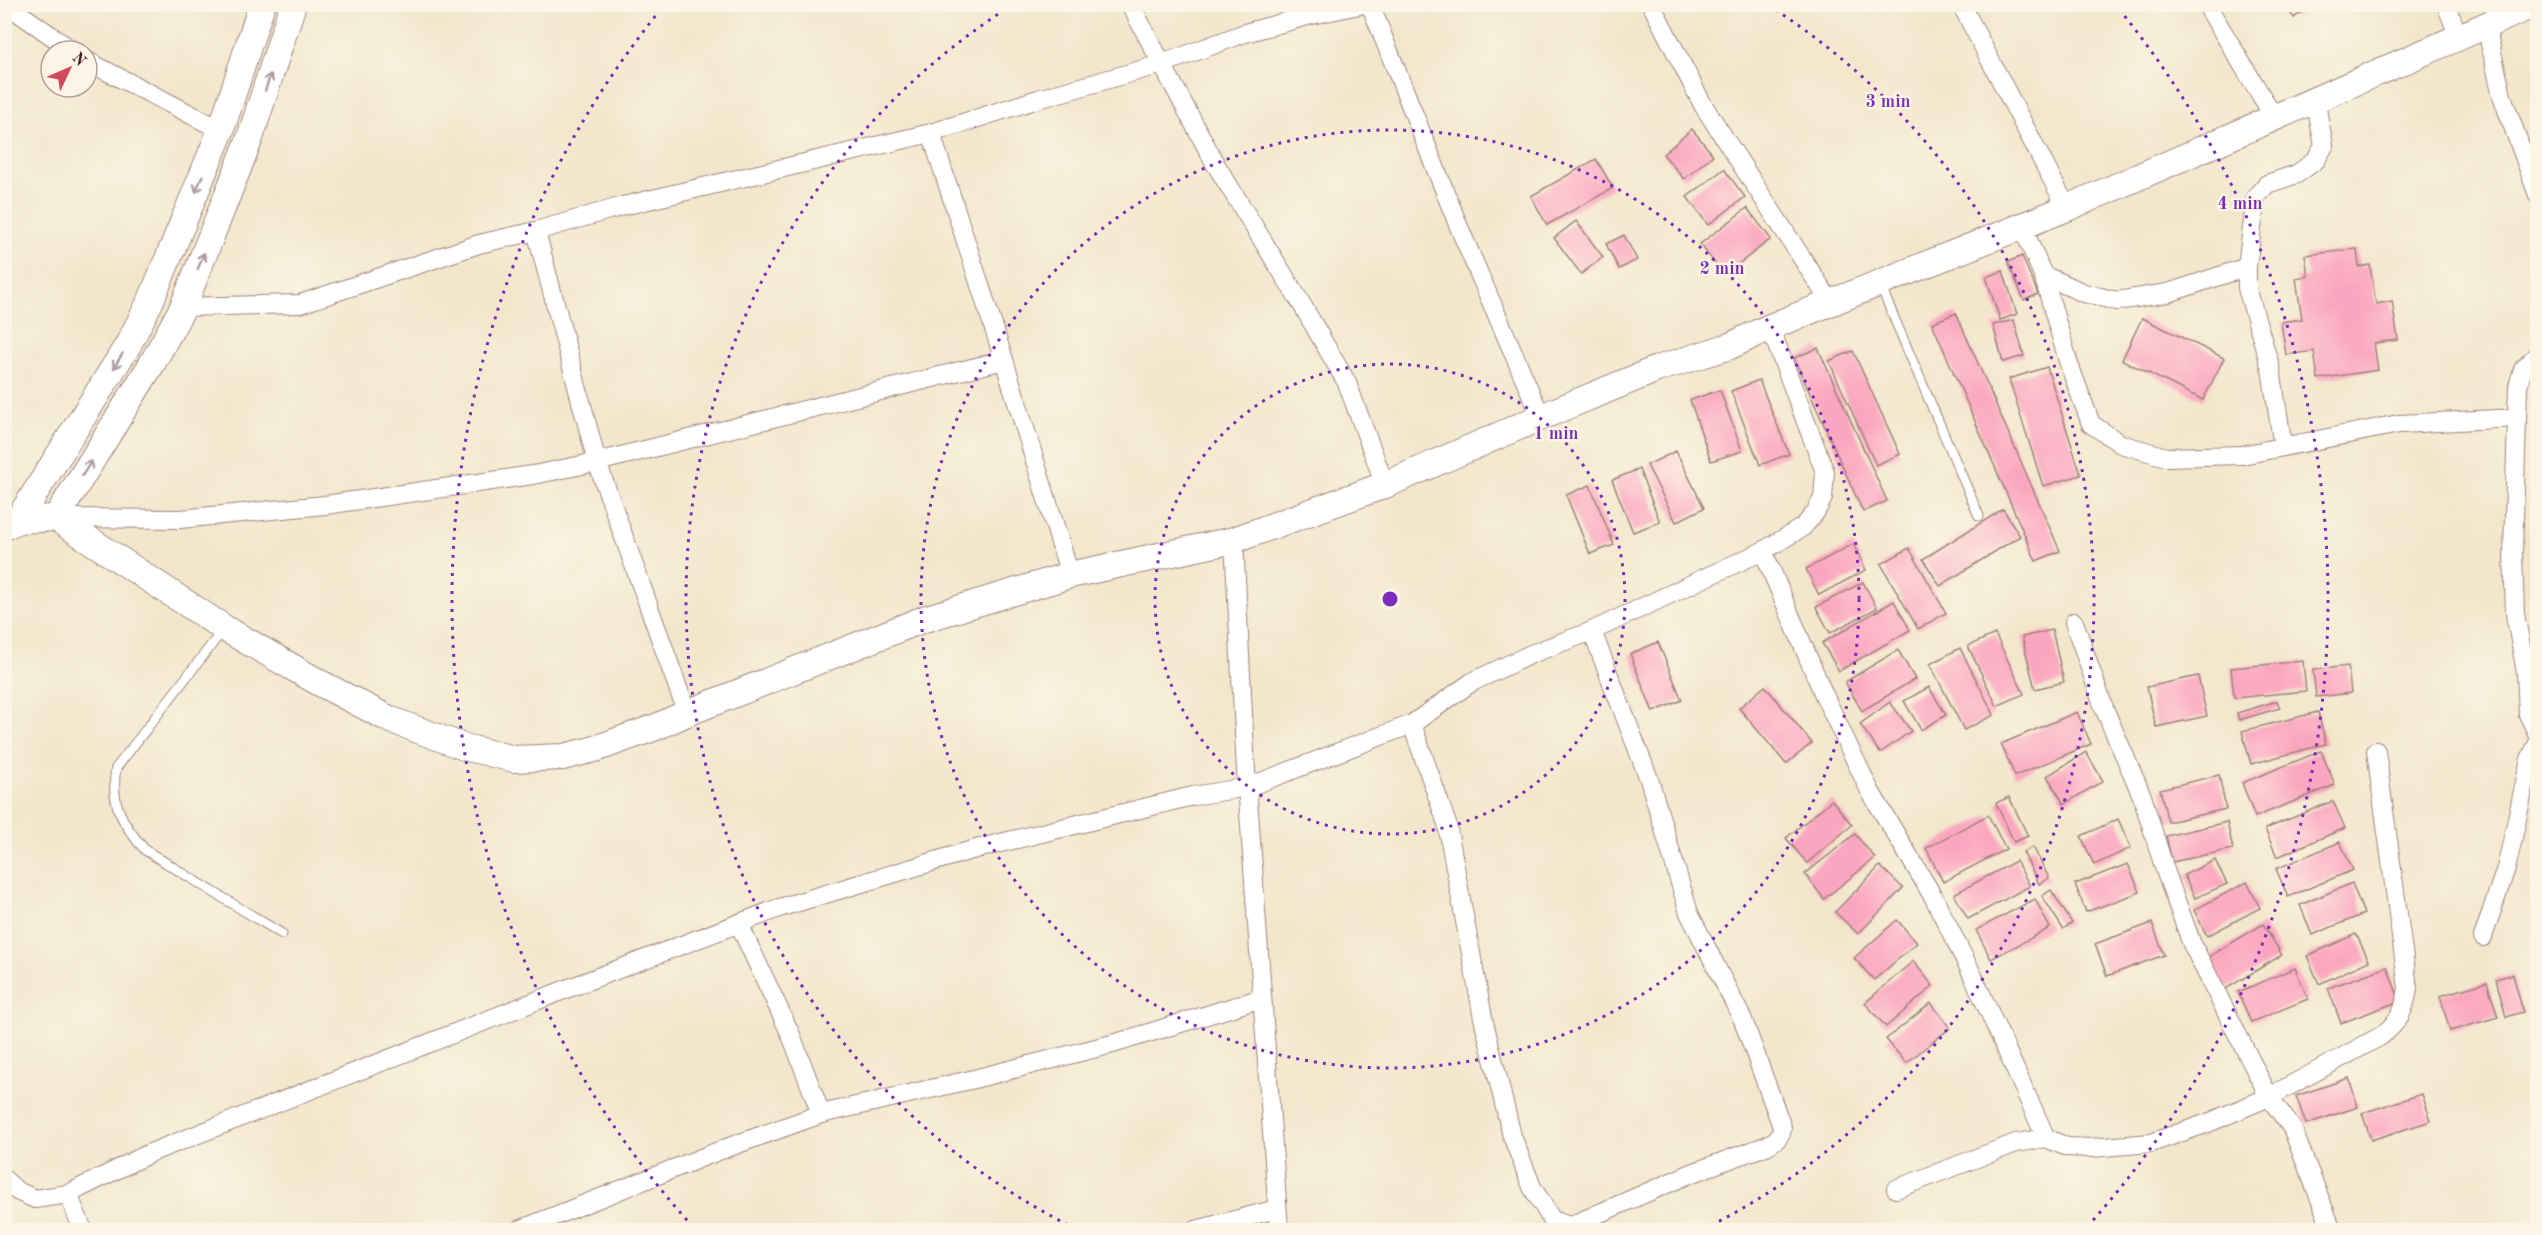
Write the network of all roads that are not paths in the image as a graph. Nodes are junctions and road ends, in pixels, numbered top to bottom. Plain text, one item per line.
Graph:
1 (6, 4) edge
2 (262, 4) edge
3 (292, 4) edge
4 (1130, 4) edge
5 (1364, 4) edge
6 (1370, 4) edge
7 (1651, 4) edge
8 (1960, 4) edge
9 (2206, 4) edge
10 (2446, 4) edge
11 (2535, 4) edge
12 (2486, 26) junction
13 (2459, 38) junction
14 (55, 39) edge
15 (1162, 64) junction
16 (99, 67) edge
17 (2315, 99) junction
18 (2274, 117) junction
19 (221, 130) junction
20 (931, 133) junction
21 (2538, 195) edge
22 (2067, 208) junction
23 (2022, 226) junction
24 (536, 231) junction
25 (2247, 267) junction
26 (2043, 275) junction
27 (1879, 283) junction
28 (1831, 303) junction
29 (183, 307) junction
30 (1770, 327) junction
31 (2538, 354) edge
32 (1004, 360) junction
33 (1541, 417) junction
34 (2516, 418) junction
35 (2283, 447) junction
36 (597, 462) junction
37 (1384, 485) junction
38 (1978, 516) dead end
39 (57, 518) junction
40 (11, 523) edge
41 (1234, 540) junction
42 (1763, 550) junction
43 (1070, 575) junction
44 (2074, 622) dead end
45 (224, 628) junction
46 (1592, 631) junction
47 (687, 713) junction
48 (1412, 724) junction
49 (2538, 735) edge
50 (2538, 743) edge
51 (2376, 751) dead end
52 (1248, 787) junction
53 (739, 924) junction
54 (282, 934) dead end
55 (2483, 937) dead end
56 (1262, 998) junction
57 (2268, 1097) junction
58 (821, 1114) junction
59 (2046, 1138) junction
60 (4, 1179) edge
61 (1896, 1189) dead end
62 (68, 1194) junction
63 (1277, 1209) junction
64 (83, 1230) edge
65 (519, 1230) edge
66 (1196, 1230) edge
67 (1279, 1230) edge
68 (2330, 1230) edge

1 - 14 street
2 - 19 street
29 -> 3 street
4 - 15 street
5 - 15 street
6 - 33 street
7 - 28 street
8 - 22 street
9 - 18 street
10 - 13 street
11 - 12 street
12 - 13 street
12 - 21 street
13 - 17 street
15 - 20 street
15 - 37 street
16 - 19 street
17 - 18 street
17 - 25 street
18 - 22 street
19 -> 40 street
20 - 24 street
20 - 32 street
22 - 23 street
23 - 26 street
23 - 27 street
24 - 29 street
24 - 36 street
25 - 26 street
25 - 35 street
26 - 35 street
27 - 28 street
27 - 38 lane
28 - 30 street
39 -> 29 street
30 - 33 street
30 - 42 street
31 - 34 street
32 - 36 street
32 - 43 street
33 - 37 street
34 - 35 street
34 - 49 street
36 - 39 street
36 - 47 street
37 - 41 street
39 - 40 street
39 - 45 street
41 - 43 street
41 - 52 street
42 - 46 street
42 - 59 street
43 - 47 street
44 - 57 street
45 - 47 street
45 - 54 lane
46 - 48 street
46 - 48 street
48 - 52 street
50 - 55 street
51 - 57 street
52 - 53 street
52 - 56 street
53 - 58 street
53 - 62 street
56 - 58 street
56 - 63 street
57 - 59 street
57 - 68 street
58 - 65 street
59 - 61 street
60 - 62 street
62 - 64 street
63 - 66 street
63 - 67 street

